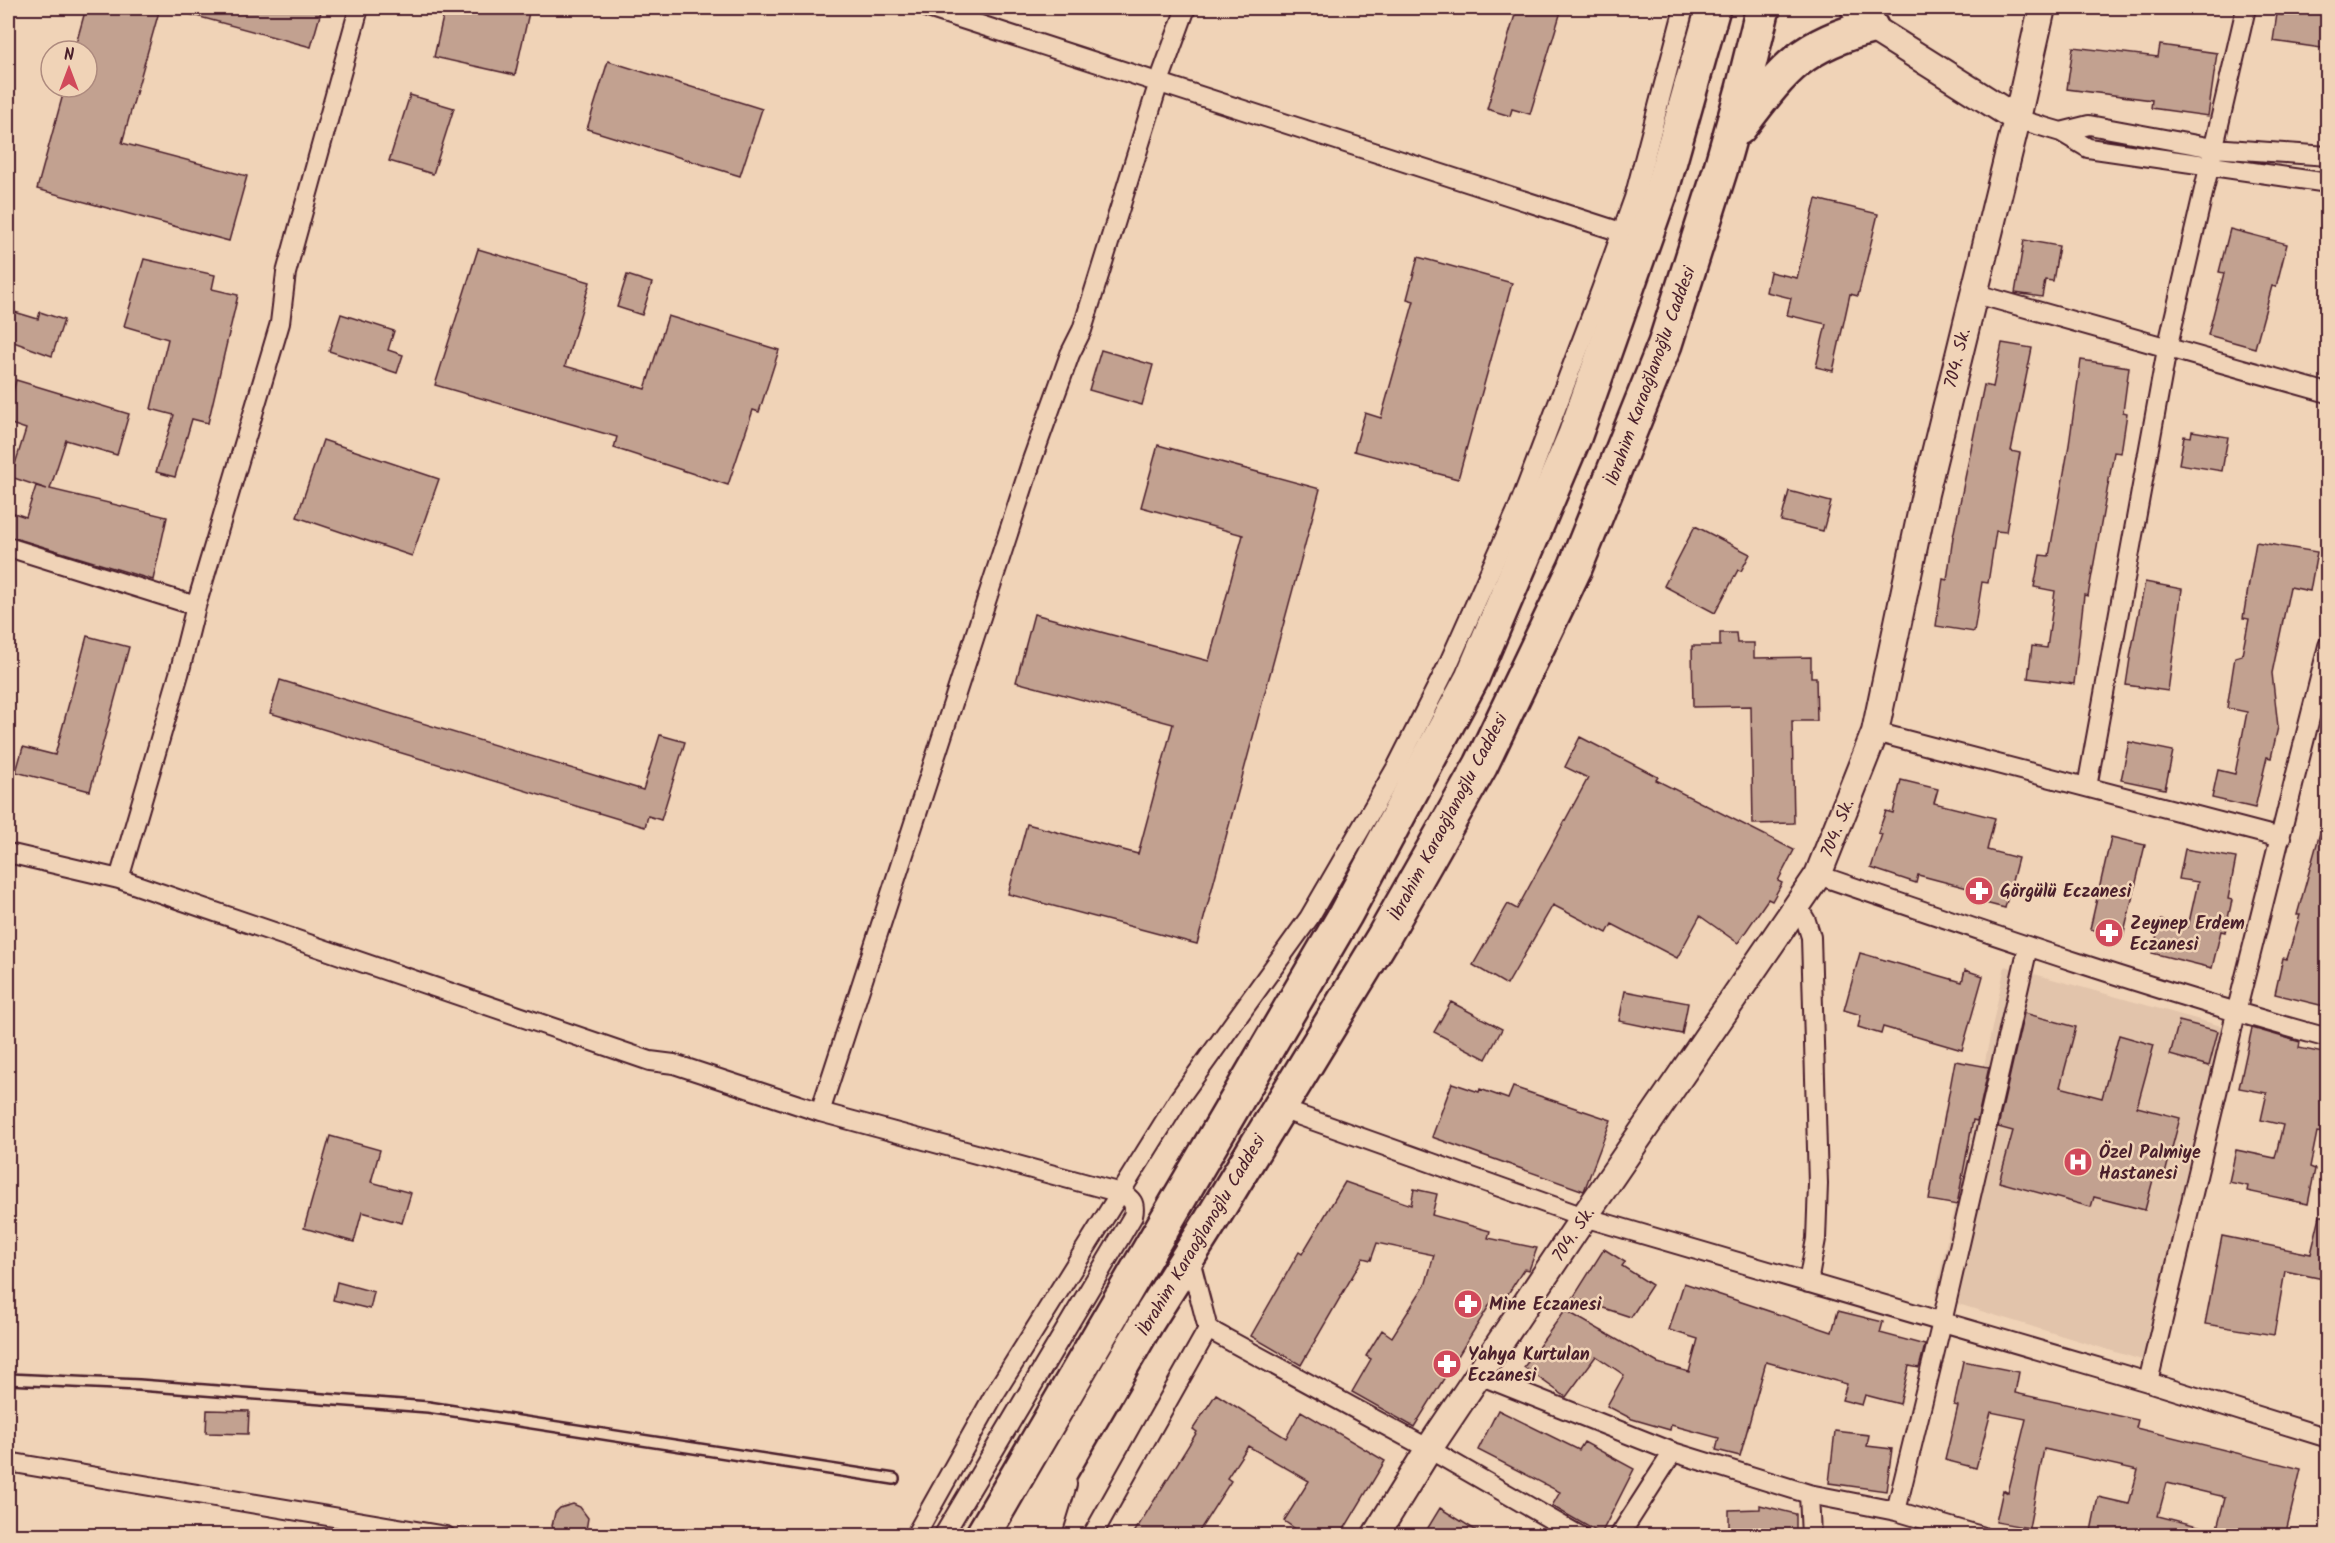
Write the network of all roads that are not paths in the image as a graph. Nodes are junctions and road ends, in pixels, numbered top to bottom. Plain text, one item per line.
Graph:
1 (359, 8) edge
2 (928, 8) edge
3 (1186, 8) edge
4 (1684, 8) edge
5 (1713, 8) edge
6 (1763, 8) edge
7 (2042, 8) edge
8 (2246, 8) edge
9 (1864, 17) edge
10 (1159, 82) junction
11 (2017, 119) junction
12 (1728, 141) junction
13 (2328, 156) edge
14 (2211, 157) junction
15 (2328, 183) edge
16 (1622, 232) junction
17 (1973, 292) junction
18 (2167, 349) junction
19 (2328, 393) edge
20 (8, 547) edge
21 (196, 606) junction
22 (2328, 646) edge
23 (1875, 732) junction
24 (2087, 787) junction
25 (2281, 838) junction
26 (8, 853) edge
27 (1818, 875) junction
28 (120, 879) junction
29 (1797, 906) junction
30 (2028, 947) junction
31 (2236, 1013) junction
32 (2328, 1038) edge
33 (1278, 1108) junction
34 (820, 1112) junction
35 (1121, 1193) junction
36 (1584, 1217) junction
37 (1189, 1256) junction
38 (1808, 1282) junction
39 (1942, 1322) junction
40 (1208, 1329) junction
41 (1479, 1375) junction
42 (8, 1380) edge
43 (2148, 1382) junction
44 (2328, 1438) edge
45 (1078, 1439) junction
46 (1429, 1449) junction
47 (1673, 1452) junction
48 (8, 1462) edge
49 (894, 1479) dead end
50 (945, 1481) junction
51 (969, 1493) junction
52 (1809, 1494) junction
53 (1896, 1511) junction
54 (446, 1536) edge
55 (915, 1536) edge
56 (944, 1536) edge
57 (982, 1536) edge
58 (1023, 1536) edge
59 (1047, 1536) edge
60 (1092, 1536) edge
61 (1375, 1536) edge
62 (1580, 1536) edge
63 (1619, 1536) edge
64 (1810, 1536) edge
65 (1981, 1536) edge

1 - 21 street
2 - 10 street
3 - 10 street
4 - 16 street
5 - 57 highway, İbrahim Karaoğlanoğlu Caddesi
6 - 12 highway, İbrahim Karaoğlanoğlu Caddesi
7 - 11 street, 704. Sk.
8 - 14 street
9 - 11 street
9 - 12 highway
10 - 16 street
10 - 34 street
11 - 14 street
11 - 17 street, 704. Sk.
12 - 33 highway, İbrahim Karaoğlanoğlu Caddesi
13 - 14 street
14 - 15 street
14 - 18 street
16 - 35 street
17 - 18 street
17 - 23 street, 704. Sk.
18 - 19 street
18 - 24 street
20 - 21 street
21 - 28 street
22 - 25 street
23 - 24 street
23 - 27 street, 704. Sk.
24 - 25 street
25 - 31 street
26 - 28 street
27 - 29 street, 704. Sk.
27 - 30 street
28 - 34 street
29 - 36 street, 704. Sk.
29 - 38 street
30 - 31 street
30 - 39 street
31 - 32 street
31 - 43 street
33 - 36 street
33 - 37 highway, İbrahim Karaoğlanoğlu Caddesi
34 - 35 street
35 - 50 street
35 - 51 street
36 - 38 street
36 - 41 street, 704. Sk.
37 - 40 street
37 - 45 highway, İbrahim Karaoğlanoğlu Caddesi
38 - 39 street
39 - 43 street
39 - 53 street
40 - 46 street
40 - 60 street
41 - 46 street, 704. Sk.
41 - 47 street
42 - 49 lane
43 - 44 street
45 - 58 highway, İbrahim Karaoğlanoğlu Caddesi
45 - 59 street
46 - 61 street, 704. Sk.
46 - 62 street
47 - 52 street
47 - 63 street
48 - 54 street
50 - 51 street
50 - 55 street
51 - 56 street
52 - 53 street
52 - 64 street
53 - 65 street

